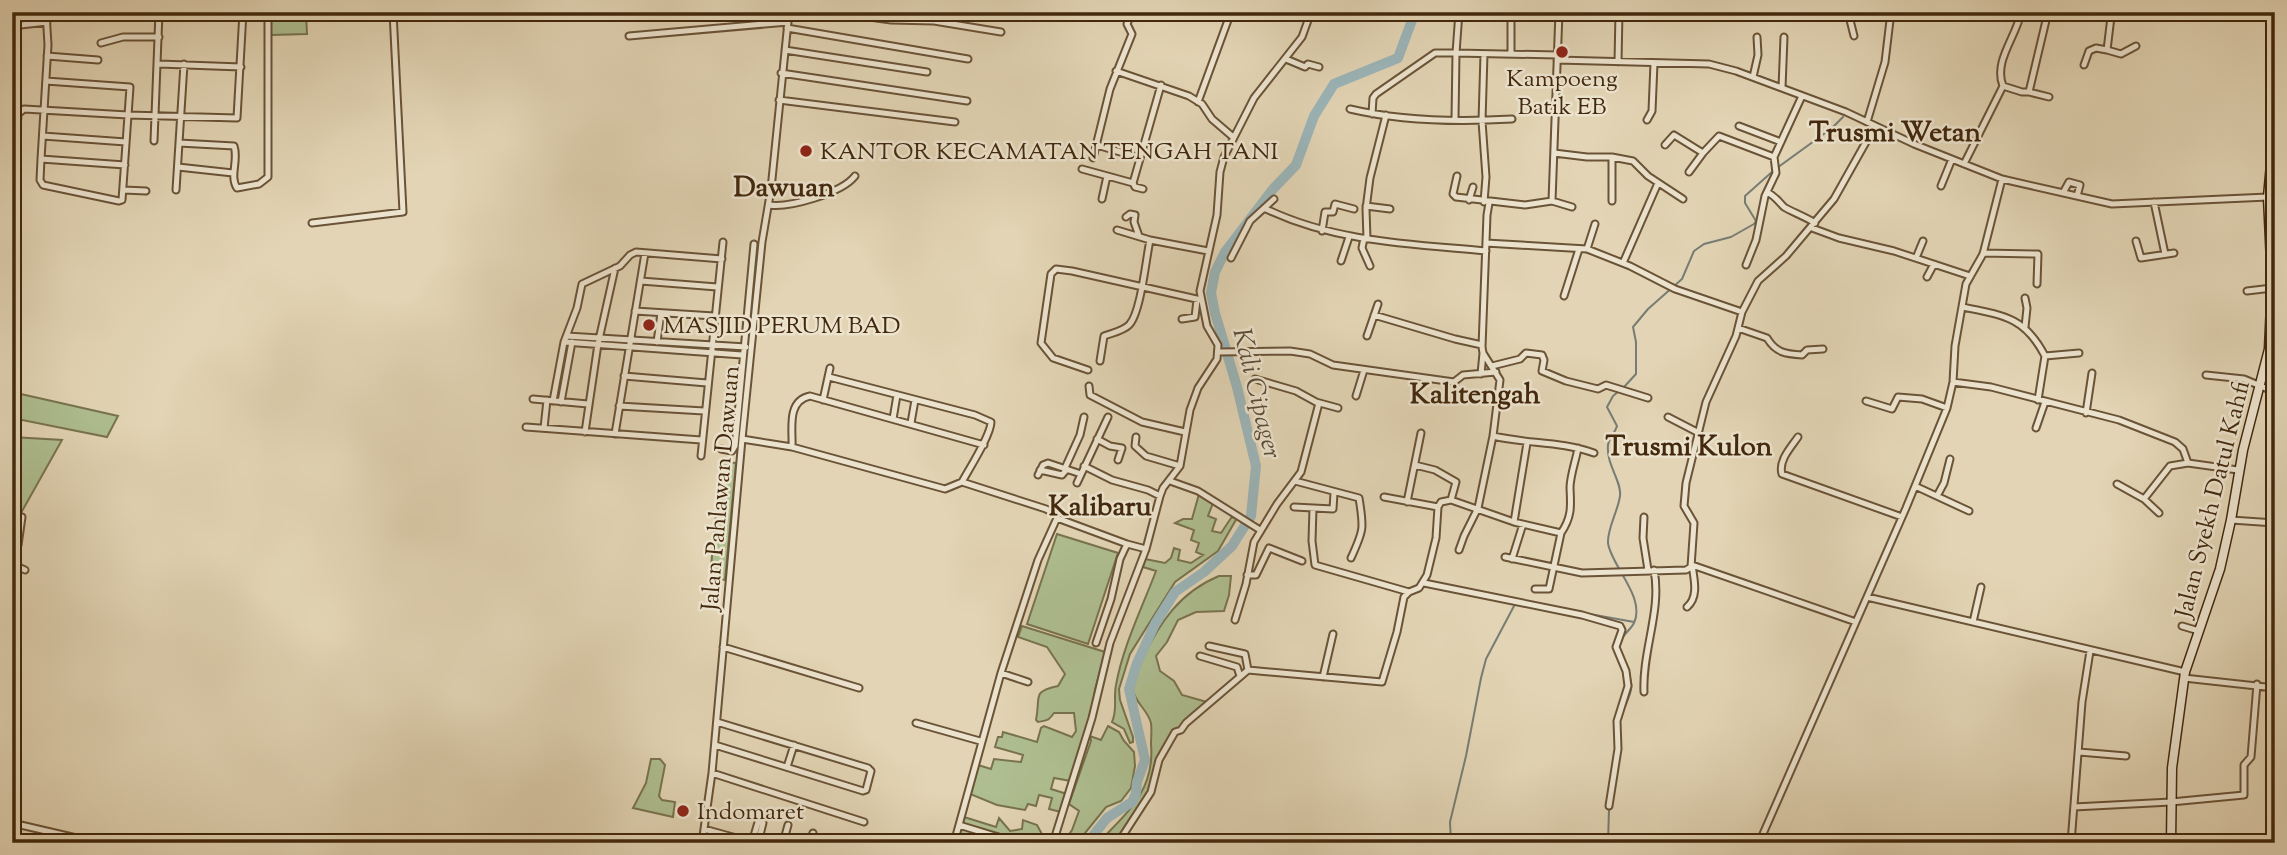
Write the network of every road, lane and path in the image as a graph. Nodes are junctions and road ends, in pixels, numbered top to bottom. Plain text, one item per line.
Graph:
1 (33, 12) edge
2 (159, 12) edge
3 (242, 12) edge
4 (268, 12) edge
5 (393, 12) edge
6 (789, 12) edge
7 (833, 12) edge
8 (892, 12) edge
9 (916, 12) edge
10 (1132, 12) edge
11 (1231, 12) edge
12 (1311, 12) edge
13 (1459, 12) edge
14 (1511, 12) edge
15 (1559, 12) edge
16 (1619, 12) edge
17 (1849, 12) edge
18 (1891, 12) edge
19 (2021, 12) edge
20 (2048, 12) edge
21 (2102, 12) edge
22 (12, 16) edge
23 (46, 16) edge
24 (223, 17) dead end
25 (891, 20) junction
26 (915, 21) junction
27 (786, 23) junction
28 (12, 26) edge
29 (1001, 32) dead end
30 (629, 36) dead end
31 (1854, 36) dead end
32 (159, 37) junction
33 (1757, 37) dead end
34 (1784, 37) dead end
35 (102, 43) dead end
36 (2136, 46) dead end
37 (785, 50) junction
38 (2107, 50) junction
39 (1456, 53) junction
40 (1484, 54) junction
41 (1511, 54) junction
42 (47, 56) junction
43 (1557, 57) junction
44 (968, 59) dead end
45 (1286, 59) junction
46 (98, 60) dead end
47 (1618, 62) junction
48 (1654, 63) junction
49 (159, 64) junction
50 (184, 64) junction
51 (2084, 65) dead end
52 (241, 67) junction
53 (1319, 67) dead end
54 (1116, 71) junction
55 (926, 72) dead end
56 (782, 73) junction
57 (1753, 77) junction
58 (46, 81) junction
59 (1161, 85) junction
60 (2003, 86) junction
61 (1783, 88) junction
62 (2029, 92) junction
63 (1802, 96) junction
64 (2049, 97) dead end
65 (779, 100) junction
66 (967, 101) dead end
67 (1198, 102) junction
68 (1350, 109) dead end
69 (44, 110) junction
70 (1372, 114) junction
71 (128, 115) junction
72 (155, 116) junction
73 (1385, 116) junction
74 (181, 117) junction
75 (1455, 119) junction
76 (1512, 120) dead end
77 (1647, 120) dead end
78 (1482, 121) junction
79 (2275, 121) edge
80 (955, 122) dead end
81 (1867, 122) junction
82 (1739, 126) dead end
83 (1875, 126) junction
84 (18, 130) dead end
85 (43, 136) junction
86 (1233, 137) junction
87 (154, 141) dead end
88 (126, 142) junction
89 (1781, 142) junction
90 (179, 143) junction
91 (1097, 145) junction
92 (1665, 145) dead end
93 (1555, 153) junction
94 (1703, 153) junction
95 (1612, 157) junction
96 (1093, 158) dead end
97 (1140, 158) junction
98 (41, 159) junction
99 (1952, 159) junction
100 (1775, 160) junction
101 (1964, 164) junction
102 (125, 165) junction
103 (178, 167) junction
104 (1082, 169) dead end
105 (1689, 172) dead end
106 (233, 173) junction
107 (855, 176) dead end
108 (1107, 176) junction
109 (1457, 176) dead end
110 (2002, 179) junction
111 (1133, 183) junction
112 (1658, 183) junction
113 (1941, 186) dead end
114 (1473, 187) dead end
115 (1143, 189) dead end
116 (124, 190) junction
117 (176, 190) dead end
118 (146, 191) dead end
119 (1767, 192) junction
120 (2063, 193) junction
121 (2077, 196) junction
122 (2268, 197) junction
123 (1102, 199) dead end
124 (1274, 199) dead end
125 (1683, 199) dead end
126 (1469, 200) junction
127 (1552, 201) junction
128 (1612, 201) dead end
129 (2154, 202) junction
130 (1487, 203) junction
131 (769, 205) junction
132 (1366, 206) junction
133 (1572, 207) dead end
134 (1264, 208) junction
135 (1354, 209) dead end
136 (1390, 209) dead end
137 (1126, 217) dead end
138 (312, 223) dead end
139 (1595, 224) dead end
140 (1814, 225) junction
141 (1117, 230) dead end
142 (1322, 231) junction
143 (1139, 236) junction
144 (1349, 237) junction
145 (1365, 238) junction
146 (1150, 240) junction
147 (2136, 241) dead end
148 (723, 242) dead end
149 (1923, 242) dead end
150 (1486, 243) junction
151 (754, 244) dead end
152 (1579, 249) junction
153 (1587, 249) junction
154 (1208, 251) junction
155 (1486, 251) junction
156 (645, 253) junction
157 (1983, 253) junction
158 (2174, 253) dead end
159 (2165, 254) junction
160 (1231, 258) dead end
161 (1916, 258) junction
162 (722, 259) junction
163 (1341, 261) dead end
164 (1623, 263) junction
165 (1934, 264) junction
166 (1746, 265) dead end
167 (1370, 266) dead end
168 (615, 268) junction
169 (1970, 276) junction
170 (1927, 277) dead end
171 (640, 281) junction
172 (2037, 284) dead end
173 (2273, 285) edge
174 (717, 287) junction
175 (1142, 287) junction
176 (2247, 291) dead end
177 (1564, 296) dead end
178 (2025, 298) dead end
179 (1199, 300) junction
180 (1378, 304) dead end
181 (1962, 307) junction
182 (635, 311) junction
183 (1742, 312) junction
184 (661, 313) junction
185 (1374, 315) junction
186 (714, 316) junction
187 (1182, 318) dead end
188 (2273, 323) edge
189 (2025, 327) junction
190 (1738, 328) junction
191 (1367, 336) dead end
192 (566, 339) junction
193 (599, 341) junction
194 (572, 342) junction
195 (657, 342) junction
196 (629, 343) junction
197 (1482, 345) junction
198 (743, 347) junction
199 (751, 347) junction
200 (711, 348) junction
201 (1823, 349) dead end
202 (1220, 351) junction
203 (1483, 353) junction
204 (2078, 353) dead end
205 (742, 355) junction
206 (750, 355) junction
207 (2046, 356) junction
208 (1100, 361) dead end
209 (830, 368) dead end
210 (1494, 369) junction
211 (1088, 370) dead end
212 (1364, 370) junction
213 (2092, 373) dead end
214 (1481, 374) junction
215 (2206, 375) dead end
216 (624, 376) junction
217 (829, 377) junction
218 (1255, 379) dead end
219 (1954, 382) junction
220 (707, 383) junction
221 (1089, 386) dead end
222 (2260, 387) junction
223 (2275, 392) edge
224 (897, 395) junction
225 (1356, 396) dead end
226 (1648, 398) dead end
227 (533, 399) dead end
228 (823, 400) junction
229 (915, 400) junction
230 (2038, 400) junction
231 (550, 401) junction
232 (1866, 401) dead end
233 (561, 402) junction
234 (1319, 402) junction
235 (2045, 402) junction
236 (588, 404) junction
237 (619, 406) junction
238 (1338, 408) dead end
239 (1947, 408) junction
240 (704, 411) junction
241 (2086, 413) junction
242 (1084, 417) dead end
243 (1108, 417) dead end
244 (1668, 417) dead end
245 (893, 419) junction
246 (911, 423) junction
247 (526, 427) dead end
248 (544, 428) junction
249 (2035, 428) dead end
250 (585, 432) junction
251 (1185, 432) junction
252 (1698, 432) junction
253 (1420, 433) dead end
254 (615, 434) junction
255 (1080, 435) junction
256 (1493, 436) junction
257 (1136, 437) dead end
258 (1798, 437) dead end
259 (741, 439) junction
260 (701, 440) junction
261 (1096, 440) junction
262 (1527, 443) junction
263 (984, 445) junction
264 (792, 447) junction
265 (1578, 448) junction
266 (721, 449) dead end
267 (1594, 453) dead end
268 (701, 456) dead end
269 (1950, 459) dead end
270 (1118, 460) dead end
271 (2188, 464) junction
272 (1415, 465) junction
273 (1084, 466) junction
274 (1180, 466) junction
275 (1066, 468) junction
276 (2238, 470) junction
277 (1039, 472) dead end
278 (1081, 474) junction
279 (1170, 481) junction
280 (1295, 481) junction
281 (962, 482) junction
282 (1077, 483) dead end
283 (2117, 484) dead end
284 (1915, 486) junction
285 (1334, 493) junction
286 (1160, 496) junction
287 (1937, 496) junction
288 (1384, 497) dead end
289 (2144, 499) junction
290 (1451, 500) junction
291 (1407, 502) junction
292 (1294, 507) dead end
293 (1438, 507) junction
294 (1313, 508) junction
295 (1478, 508) junction
296 (1969, 510) dead end
297 (2159, 513) dead end
298 (22, 517) dead end
299 (1644, 517) dead end
300 (1902, 517) junction
301 (1057, 518) junction
302 (2231, 520) junction
303 (1514, 522) junction
304 (2275, 523) edge
305 (1523, 524) junction
306 (1259, 530) junction
307 (1561, 533) junction
308 (15, 543) edge
309 (1127, 544) junction
310 (1146, 549) junction
311 (1459, 550) dead end
312 (12, 556) edge
313 (1352, 558) dead end
314 (1302, 561) dead end
315 (12, 564) edge
316 (1692, 565) junction
317 (1555, 568) junction
318 (24, 570) dead end
319 (1651, 570) junction
320 (1247, 575) junction
321 (1424, 583) junction
322 (1981, 587) dead end
323 (1535, 589) dead end
324 (1409, 592) junction
325 (1867, 597) junction
326 (1687, 607) dead end
327 (1235, 620) dead end
328 (1856, 622) junction
329 (1973, 622) junction
330 (2182, 626) dead end
331 (2199, 631) junction
332 (1333, 634) dead end
333 (1096, 642) dead end
334 (1209, 646) dead end
335 (723, 647) junction
336 (2090, 651) junction
337 (1200, 656) dead end
338 (1248, 670) junction
339 (1001, 673) junction
340 (2185, 675) junction
341 (1240, 676) junction
342 (1323, 677) junction
343 (1028, 682) dead end
344 (2257, 684) junction
345 (859, 688) dead end
346 (2275, 688) edge
347 (1644, 692) dead end
348 (717, 722) junction
349 (916, 723) dead end
350 (980, 741) junction
351 (715, 745) junction
352 (793, 745) junction
353 (2079, 752) junction
354 (2126, 756) dead end
355 (787, 767) junction
356 (712, 773) junction
357 (2171, 803) junction
358 (1609, 806) dead end
359 (2112, 806) junction
360 (2074, 807) junction
361 (2111, 815) dead end
362 (864, 822) dead end
363 (12, 823) edge
364 (788, 825) dead end
365 (958, 825) junction
366 (703, 832) junction
367 (813, 833) dead end
368 (730, 841) edge
369 (753, 841) edge
370 (98, 843) edge
371 (702, 843) edge
372 (771, 843) edge
373 (783, 843) edge
374 (809, 843) edge
375 (954, 843) edge
376 (1018, 843) edge
377 (1053, 843) edge
378 (1118, 843) edge
379 (1759, 843) edge
380 (2071, 843) edge
381 (2171, 843) edge

1 - 22 street
2 - 32 street
3 - 24 street
3 - 52 street
4 - 106 street
5 - 138 street
6 - 27 street, Jalan Pahlawan Dawuan
7 - 25 street
8 - 25 street
9 - 26 street
10 - 54 street
11 - 67 street
12 - 45 street
13 - 39 street
14 - 41 street
15 - 43 street
16 - 47 street
17 - 31 street
18 - 81 street
19 - 60 street
20 - 62 street
21 - 38 street
23 - 28 street
23 - 42 street
25 - 26 street
26 - 29 street
27 - 30 street
27 - 37 street, Jalan Pahlawan Dawuan
27 - 44 street
32 - 35 street
32 - 49 street
33 - 57 street
34 - 61 street
36 - 38 street
37 - 55 street
37 - 56 street, Jalan Pahlawan Dawuan
38 - 51 street
39 - 40 street
39 - 70 street
39 - 75 street
40 - 41 street
40 - 78 street
41 - 43 street
42 - 46 street
42 - 58 street
43 - 47 street
43 - 93 street
45 - 53 street
45 - 86 street
47 - 48 street
48 - 57 street
48 - 77 street
49 - 50 street
49 - 72 street
50 - 52 street
50 - 74 street
52 - 74 street
54 - 59 street
54 - 91 street
56 - 65 street, Jalan Pahlawan Dawuan
56 - 66 street
57 - 61 street
58 - 69 street
58 - 71 street
59 - 67 street
59 - 97 street
60 - 62 street
60 - 101 street
61 - 63 street
62 - 64 street
63 - 81 street
63 - 89 street
65 - 80 street
65 - 131 street, Jalan Pahlawan Dawuan
67 - 86 street
68 - 70 street
69 - 71 street
69 - 84 street
69 - 85 street
70 - 73 street
71 - 72 street
71 - 88 street
72 - 74 street
72 - 87 street
73 - 75 street
73 - 132 street
74 - 90 street
75 - 78 street
76 - 78 street
78 - 130 street
79 - 122 street, Jalan Syekh Datul Kahfi
81 - 83 street
82 - 89 street
83 - 99 street
83 - 140 street
85 - 88 street
85 - 98 street
86 - 154 street
88 - 102 street
89 - 100 street
90 - 103 street
90 - 106 street
91 - 96 street
91 - 97 street
92 - 94 street
93 - 95 street
93 - 127 street
94 - 100 street
94 - 105 street
95 - 112 street
95 - 128 street
97 - 111 street
98 - 102 street
98 - 116 street
99 - 101 street
99 - 113 street
100 - 119 street
101 - 110 street
102 - 116 street
103 - 106 street
103 - 117 street
104 - 108 street
107 - 131 street
108 - 111 street
108 - 123 street
109 - 126 street
110 - 120 street
110 - 157 street
111 - 115 street
112 - 125 street
112 - 164 street
114 - 126 street
116 - 118 street
119 - 140 street
119 - 166 street
120 - 121 street
120 - 121 street
121 - 129 street
122 - 129 street
122 - 173 street, Jalan Syekh Datul Kahfi
124 - 134 street
126 - 130 street
127 - 130 street
127 - 133 street
129 - 159 street
130 - 150 street
131 - 199 street, Jalan Pahlawan Dawuan
132 - 136 street
132 - 145 street
134 - 142 street
134 - 160 street
135 - 142 street
137 - 143 street
139 - 153 street
140 - 161 street
140 - 183 street
141 - 143 street
142 - 144 street
143 - 146 street
144 - 145 street
144 - 163 street
145 - 155 street
145 - 167 street
146 - 154 street
146 - 175 street
147 - 159 street
148 - 162 street
149 - 161 street
150 - 152 street
150 - 155 street
151 - 198 street
152 - 153 street
152 - 177 street
153 - 164 street
154 - 179 street
155 - 197 street
156 - 162 street
156 - 168 street
156 - 171 street
157 - 169 street
157 - 172 street
158 - 159 street
161 - 165 street
162 - 174 street
164 - 183 street
165 - 169 street
165 - 170 street
168 - 192 street
168 - 193 street
169 - 181 street
171 - 174 street
171 - 182 street
173 - 176 street
173 - 188 street, Jalan Syekh Datul Kahfi
174 - 186 street
175 - 179 street
175 - 208 street
175 - 211 street
178 - 189 street
179 - 187 street
179 - 202 street
180 - 185 street
181 - 189 street
181 - 219 street
182 - 184 street
182 - 196 street
183 - 190 street
184 - 186 street
184 - 195 street
185 - 191 street
185 - 197 street
186 - 200 street
188 - 222 street, Jalan Syekh Datul Kahfi
189 - 207 street
190 - 201 street
190 - 252 street
192 - 193 street
192 - 194 street
192 - 231 street
193 - 194 street
193 - 196 street
193 - 236 street
194 - 233 street
195 - 196 street
195 - 200 street
196 - 200 street
196 - 216 street
197 - 203 street
198 - 199 street
198 - 200 street
198 - 205 street
199 - 206 street, Jalan Pahlawan Dawuan
200 - 205 street
200 - 220 street
202 - 212 street
202 - 251 street
203 - 210 street
203 - 214 street
204 - 207 street
205 - 206 street
205 - 266 street
206 - 259 street, Jalan Pahlawan Dawuan
207 - 230 street
209 - 217 street
210 - 214 street
210 - 226 street
210 - 256 street
212 - 214 street
212 - 225 street
213 - 241 street
215 - 222 street
216 - 220 street
216 - 237 street
217 - 224 street
217 - 228 street
218 - 234 street
219 - 230 street
219 - 239 street
220 - 240 street
221 - 251 street
222 - 223 street
222 - 276 street, Jalan Syekh Datul Kahfi
224 - 229 street
224 - 245 street
227 - 231 street
228 - 245 street
228 - 264 street
229 - 246 street
229 - 263 street
230 - 235 street
231 - 233 street
231 - 248 street
232 - 239 street
233 - 236 street
234 - 238 street
234 - 280 street
235 - 241 street
235 - 249 street
236 - 250 street
237 - 240 street
237 - 254 street
239 - 284 street
240 - 260 street
241 - 271 street
242 - 255 street
243 - 261 street
244 - 252 street
245 - 246 street
246 - 263 street
247 - 248 street
248 - 250 street
250 - 254 street
251 - 274 street
252 - 316 street
253 - 272 street
254 - 260 street
255 - 261 street
255 - 275 street
256 - 262 street
256 - 295 street
257 - 274 street
258 - 300 street
259 - 264 street
259 - 335 street, Jalan Pahlawan Dawuan
260 - 268 street
261 - 270 street
261 - 273 street
262 - 265 street
262 - 303 street
263 - 281 street
264 - 281 street
265 - 267 street
265 - 307 street
269 - 287 street
271 - 276 street
271 - 289 street
272 - 290 street
272 - 291 street
273 - 278 street
273 - 286 street
274 - 279 street
275 - 277 street
275 - 278 street
276 - 302 street, Jalan Syekh Datul Kahfi
278 - 282 street
279 - 286 street
279 - 306 street
280 - 285 street
280 - 306 street
281 - 301 street
283 - 289 street
284 - 287 street
284 - 300 street
285 - 294 street
285 - 313 street
286 - 310 street
287 - 296 street
288 - 291 street
289 - 297 street
290 - 293 street
290 - 295 street
291 - 293 street
292 - 294 street
293 - 321 street
294 - 324 street
295 - 303 street
295 - 311 street
298 - 308 street
299 - 319 street
300 - 325 street
301 - 309 street
301 - 339 street
302 - 304 street
302 - 331 street, Jalan Syekh Datul Kahfi
303 - 305 street
305 - 307 street
305 - 317 street
306 - 320 street
307 - 317 street
308 - 312 street
309 - 310 street
309 - 333 street
310 - 377 street
314 - 320 street
315 - 318 street
316 - 319 street
316 - 326 street
316 - 328 street
317 - 319 street
317 - 323 street
319 - 347 street
320 - 327 street
321 - 324 street
321 - 358 street
322 - 329 street
324 - 342 street
325 - 328 street
325 - 329 street
328 - 379 street
329 - 336 street
330 - 331 street
331 - 340 street, Jalan Syekh Datul Kahfi
332 - 342 street
334 - 338 street
335 - 345 street
335 - 348 street, Jalan Pahlawan Dawuan
336 - 340 street
336 - 353 street
337 - 341 street
338 - 341 street
338 - 342 street
339 - 343 street
339 - 350 street
340 - 344 street
340 - 357 street, Jalan Syekh Datul Kahfi
341 - 378 street
344 - 346 street
344 - 357 street
348 - 351 street, Jalan Pahlawan Dawuan
348 - 352 street
349 - 350 street
350 - 365 street
351 - 355 street
351 - 356 street, Jalan Pahlawan Dawuan
352 - 355 street
352 - 355 street
353 - 354 street
353 - 360 street
356 - 362 street
356 - 366 street, Jalan Pahlawan Dawuan
357 - 359 street
357 - 381 street, Jalan Syekh Datul Kahfi
359 - 360 street
359 - 361 street
360 - 380 street
363 - 370 street
364 - 373 street
365 - 375 street
365 - 376 street
366 - 368 street
366 - 371 street, Jalan Pahlawan Dawuan
367 - 374 street
368 - 369 street
369 - 372 street

